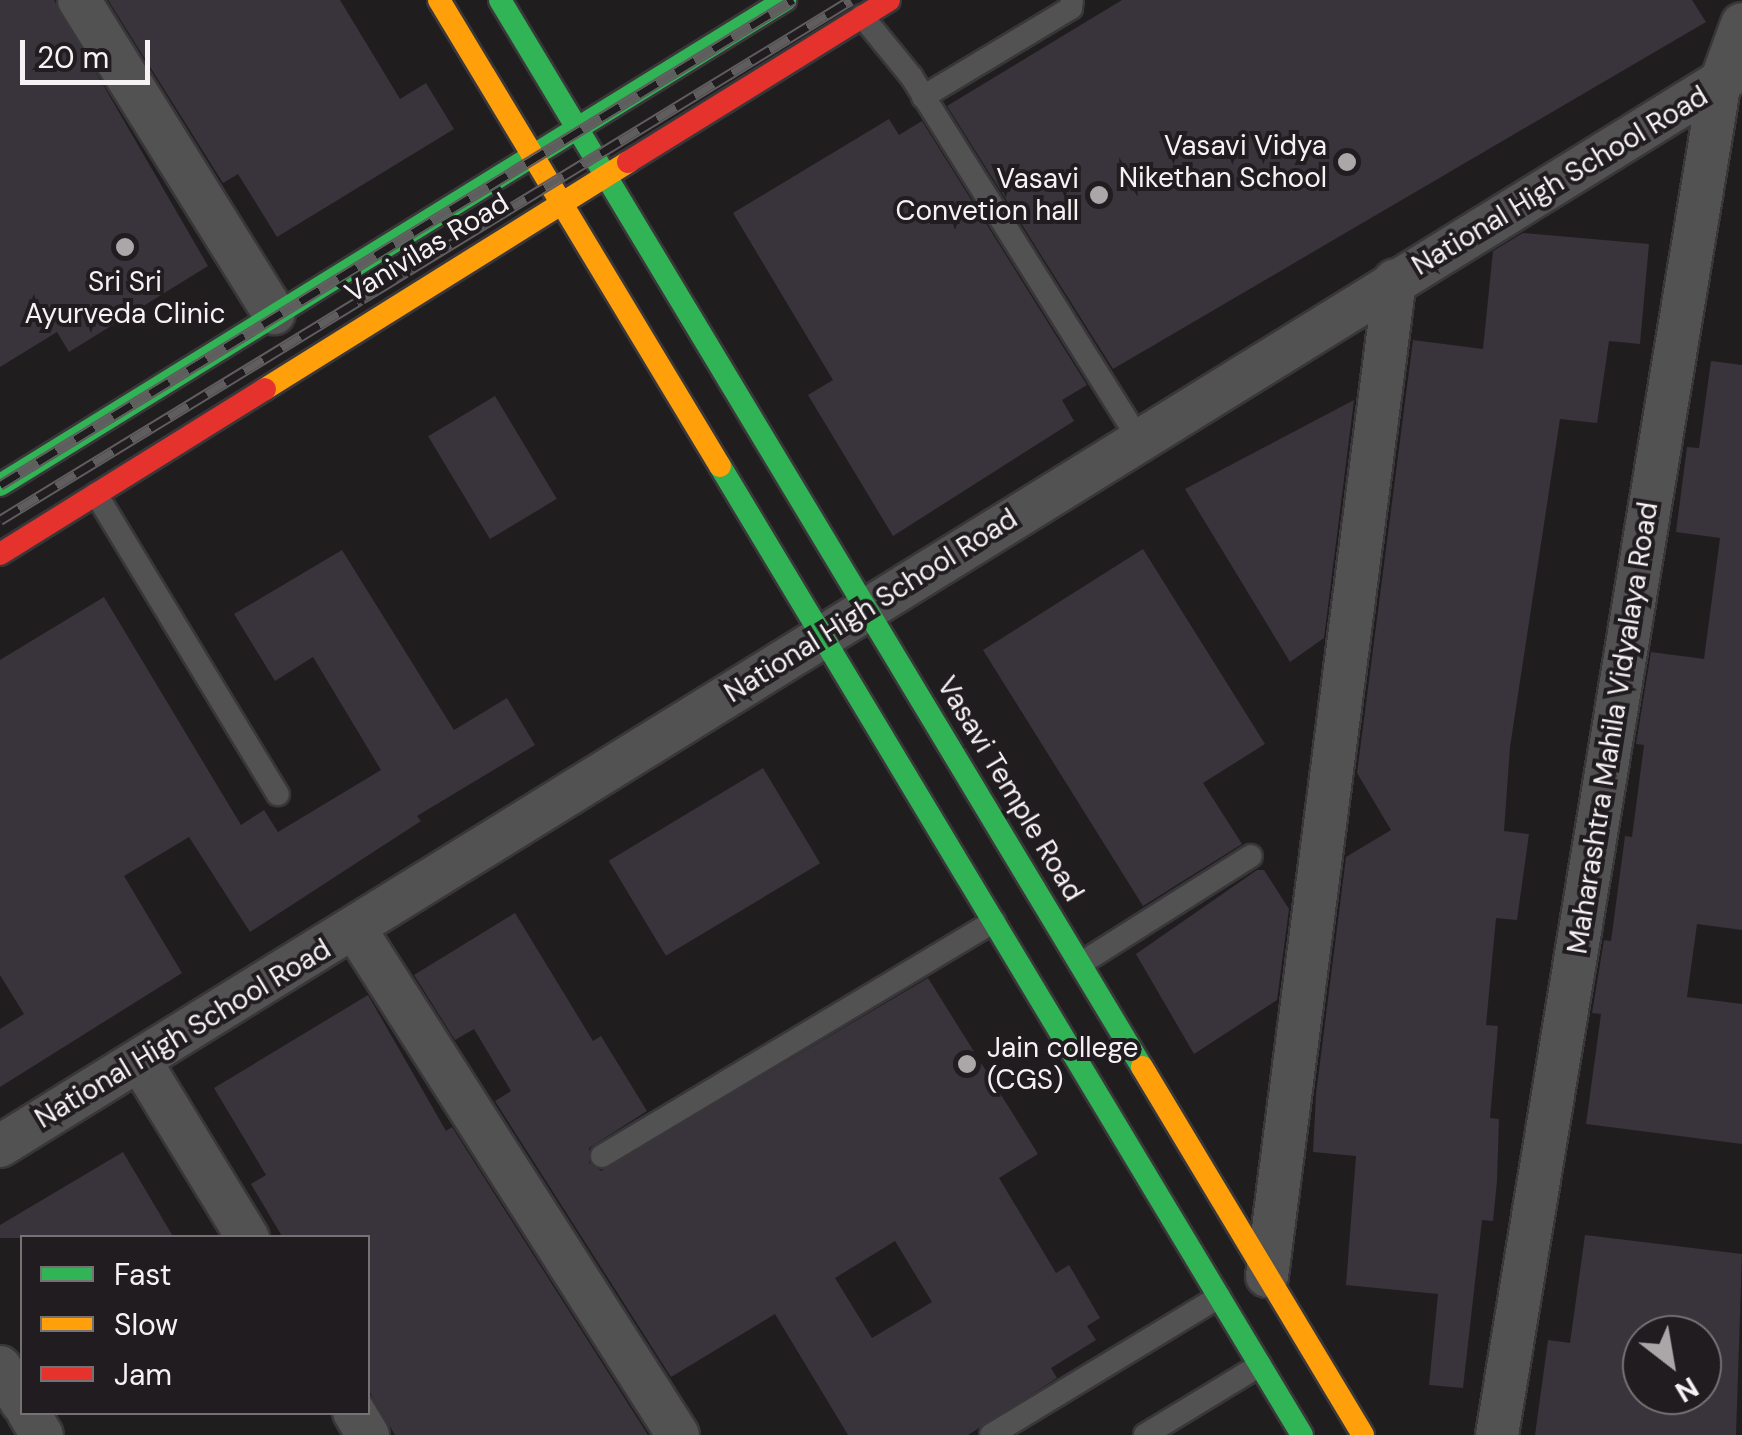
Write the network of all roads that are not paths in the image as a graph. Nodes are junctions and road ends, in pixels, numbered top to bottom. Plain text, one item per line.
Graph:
1 (79, 0) edge
2 (439, 0) edge
3 (500, 0) edge
4 (786, 0) edge
5 (889, 0) edge
6 (1072, 0) edge
7 (862, 16) junction
8 (1742, 24) edge
9 (1730, 77) edge
10 (923, 97) junction
11 (576, 126) junction
12 (531, 153) junction
13 (605, 175) junction
14 (560, 202) junction
15 (1395, 280) junction
16 (274, 313) junction
17 (1139, 439) junction
18 (0, 484) edge
19 (95, 493) junction
20 (0, 554) edge
21 (866, 608) junction
22 (822, 636) junction
23 (278, 794) dead end
24 (1251, 856) dead end
25 (994, 922) junction
26 (354, 929) junction
27 (1080, 964) junction
28 (1088, 1028) junction
29 (140, 1061) junction
30 (0, 1146) edge
31 (602, 1156) dead end
32 (246, 1235) edge
33 (1268, 1276) junction
34 (1219, 1297) junction
35 (1260, 1365) junction
36 (0, 1367) edge
37 (20, 1400) edge
38 (678, 1435) edge
39 (991, 1435) edge
40 (1144, 1435) edge
41 (1302, 1435) edge
42 (1363, 1435) edge
43 (1497, 1435) edge

1 - 16 street
2 - 12 main road, Vasavi Temple Road
3 - 11 main road, Vasavi Temple Road
4 - 11 main road, Vanivilas Road
5 - 7 main road, Vanivilas Road
6 - 10 lane
7 - 10 lane
7 - 13 main road, Vanivilas Road
8 - 9 street, Maharashtra Mahila Vidyalaya Road
9 - 15 street, National High School Road
9 - 43 street, Maharashtra Mahila Vidyalaya Road
10 - 17 lane
11 - 12 main road, Vanivilas Road
11 - 13 main road, Vasavi Temple Road
12 - 14 main road, Vasavi Temple Road
12 - 16 main road, Vanivilas Road
13 - 14 main road, Vanivilas Road
13 - 21 main road, Vasavi Temple Road
14 - 19 main road, Vanivilas Road
14 - 22 main road, Vasavi Temple Road
15 - 17 street, National High School Road
15 - 33 street
16 - 18 main road, Vanivilas Road
17 - 21 street, National High School Road
19 - 20 main road, Vanivilas Road
19 - 23 lane
21 - 22 street, National High School Road
21 - 27 main road, Vasavi Temple Road
22 - 25 main road, Vasavi Temple Road
22 - 26 street, National High School Road
24 - 27 lane
25 - 28 main road, Vasavi Temple Road
25 - 31 lane
26 - 29 street, National High School Road
26 - 38 street
27 - 28 main road, Vasavi Temple Road
28 - 33 main road, Vasavi Temple Road
28 - 34 main road, Vasavi Temple Road
29 - 30 street, National High School Road
29 - 32 street
33 - 42 main road, Vasavi Temple Road
34 - 35 main road, Vasavi Temple Road
34 - 39 lane
35 - 40 lane
35 - 41 main road, Vasavi Temple Road
36 - 37 street

